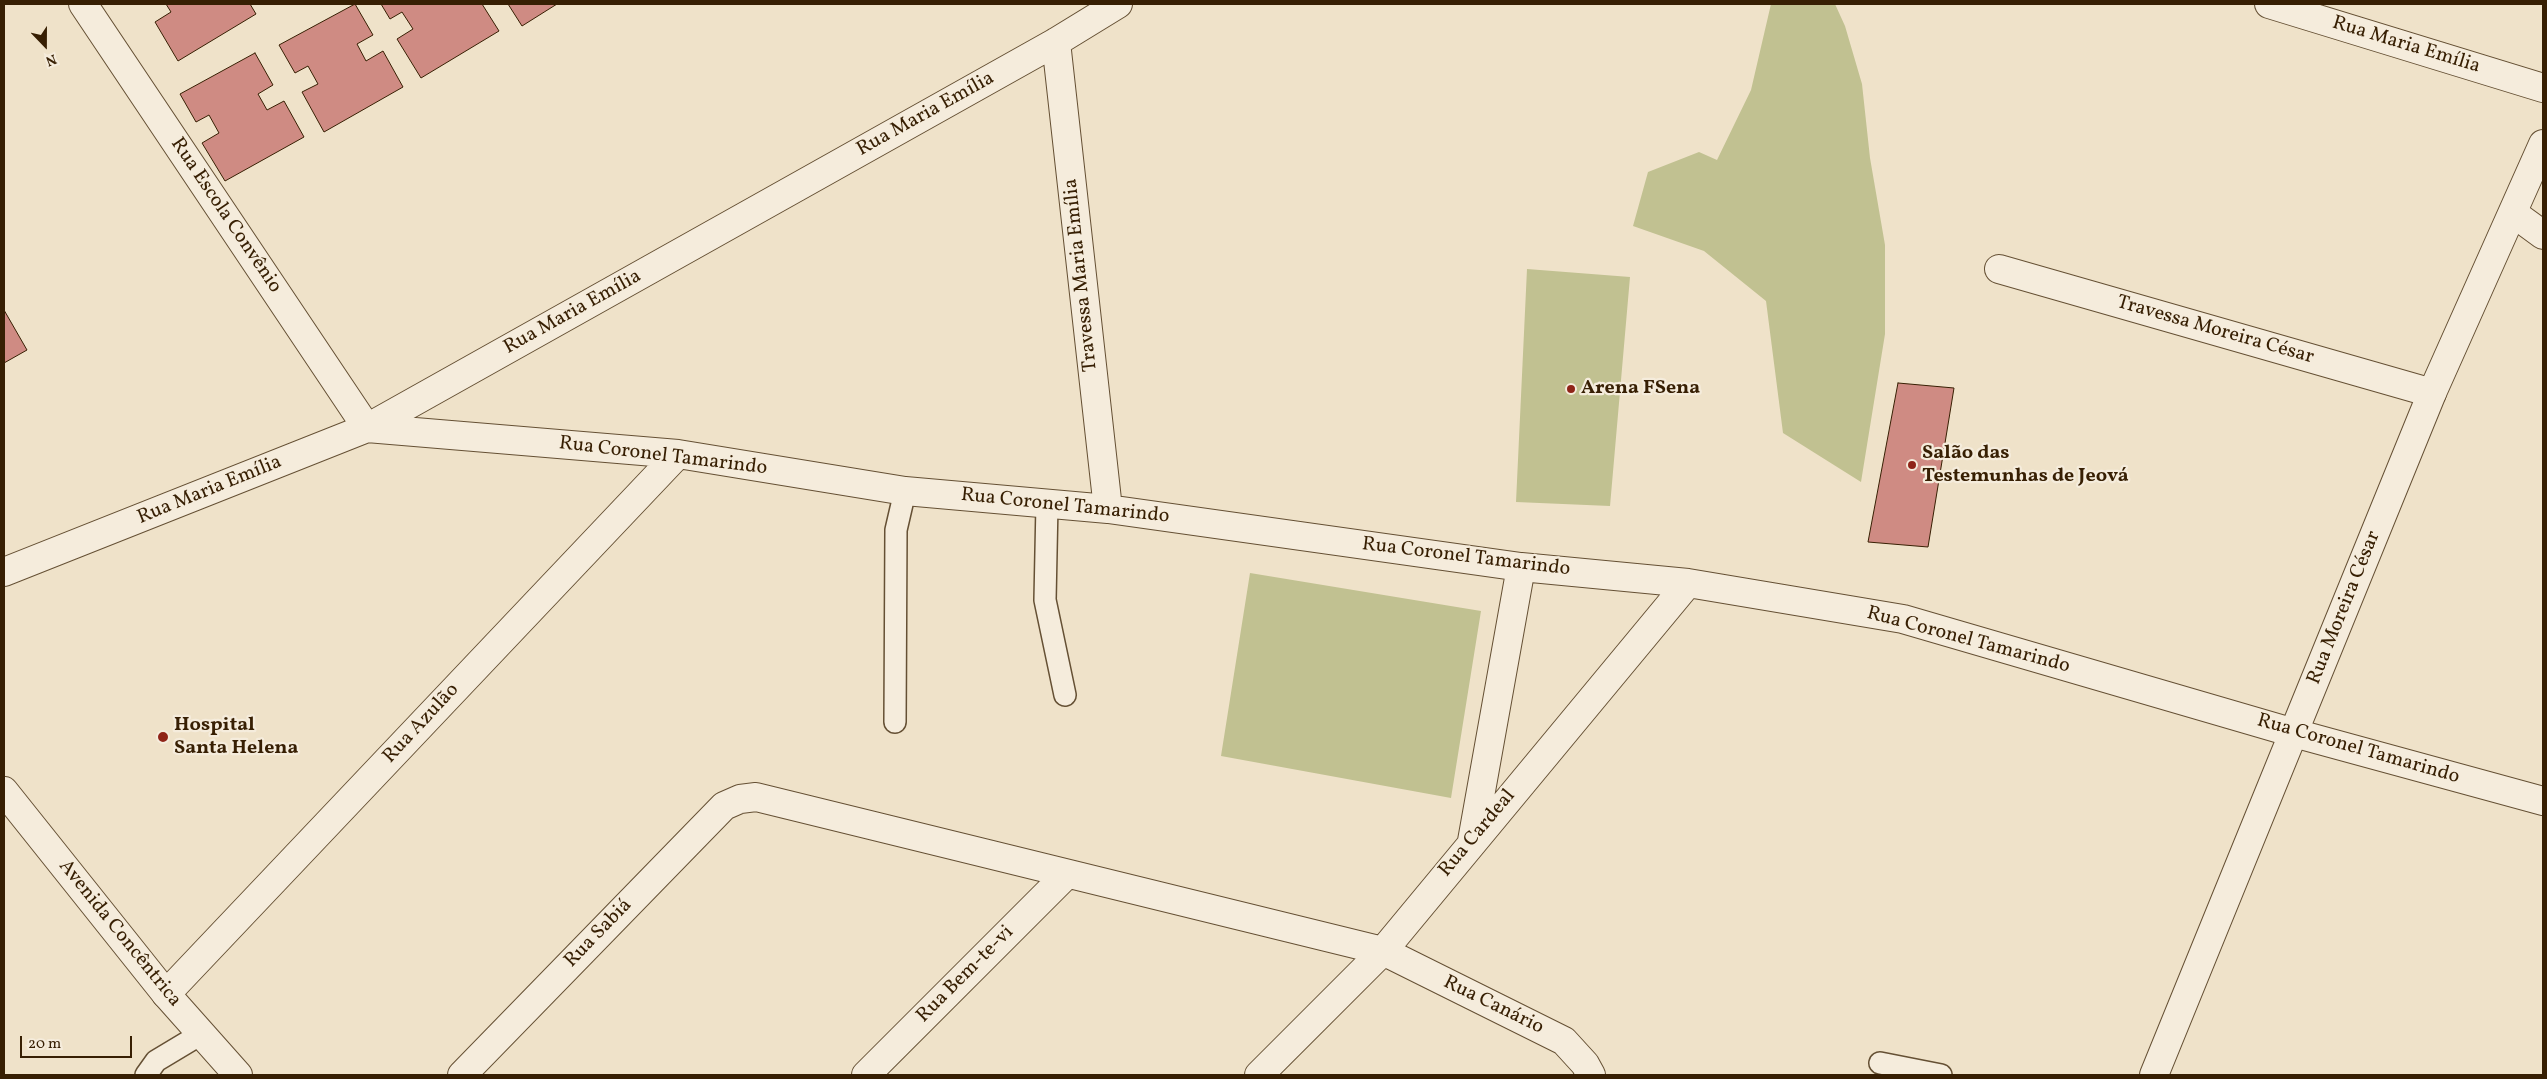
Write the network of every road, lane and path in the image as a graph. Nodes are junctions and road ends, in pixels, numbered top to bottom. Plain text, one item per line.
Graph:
1 (83, 4) edge
2 (1118, 4) edge
3 (2269, 4) edge
4 (1056, 42) junction
5 (2543, 88) edge
6 (2543, 144) edge
7 (2513, 213) junction
8 (2543, 235) edge
9 (1999, 269) dead end
10 (2432, 393) junction
11 (367, 428) junction
12 (678, 454) junction
13 (904, 491) junction
14 (1047, 504) junction
15 (1108, 509) junction
16 (1521, 567) junction
17 (4, 572) edge
18 (1688, 583) junction
19 (1065, 695) dead end
20 (895, 722) dead end
21 (2294, 733) junction
22 (4, 791) edge
23 (740, 799) joint
24 (2543, 801) edge
25 (1472, 842) junction
26 (1066, 875) junction
27 (1383, 951) junction
28 (166, 994) junction
29 (201, 1034) junction
30 (1880, 1063) dead end
31 (146, 1075) edge
32 (238, 1075) edge
33 (462, 1075) edge
34 (866, 1075) edge
35 (1259, 1075) edge
36 (1591, 1075) edge
37 (1941, 1075) edge
38 (2154, 1075) edge

1 - 11 street, Rua Escola Convênio
2 - 4 street, Rua Maria Emília
3 - 5 street, Rua Maria Emília
4 - 11 street, Rua Maria Emília
4 - 15 street, Travessa Maria Emília
6 - 7 street, Rua Moreira César
7 - 8 street
7 - 10 street, Rua Moreira César
9 - 10 street, Travessa Moreira César
10 - 21 street, Rua Moreira César
11 - 12 street, Rua Coronel Tamarindo
11 - 17 street, Rua Maria Emília
12 - 13 street, Rua Coronel Tamarindo
12 - 28 street, Rua Azulão
13 - 14 street, Rua Coronel Tamarindo
13 - 20 lane
14 - 15 street, Rua Coronel Tamarindo
14 - 19 lane
15 - 16 street, Rua Coronel Tamarindo
16 - 18 street, Rua Coronel Tamarindo
16 - 25 street
18 - 21 street, Rua Coronel Tamarindo
18 - 25 street, Rua Cardeal
21 - 24 street, Rua Coronel Tamarindo
21 - 38 street, Rua Moreira César
22 - 28 street, Avenida Concêntrica
23 - 26 street, Rua Canário
23 - 33 street, Rua Sabiá
25 - 27 street, Rua Cardeal
26 - 27 street, Rua Canário
26 - 34 street, Rua Bem-te-vi
27 - 35 street, Rua Cardeal
27 - 36 street, Rua Canário
28 - 29 street, Avenida Concêntrica
29 - 31 lane
29 - 32 street, Avenida Concêntrica
30 - 37 lane

